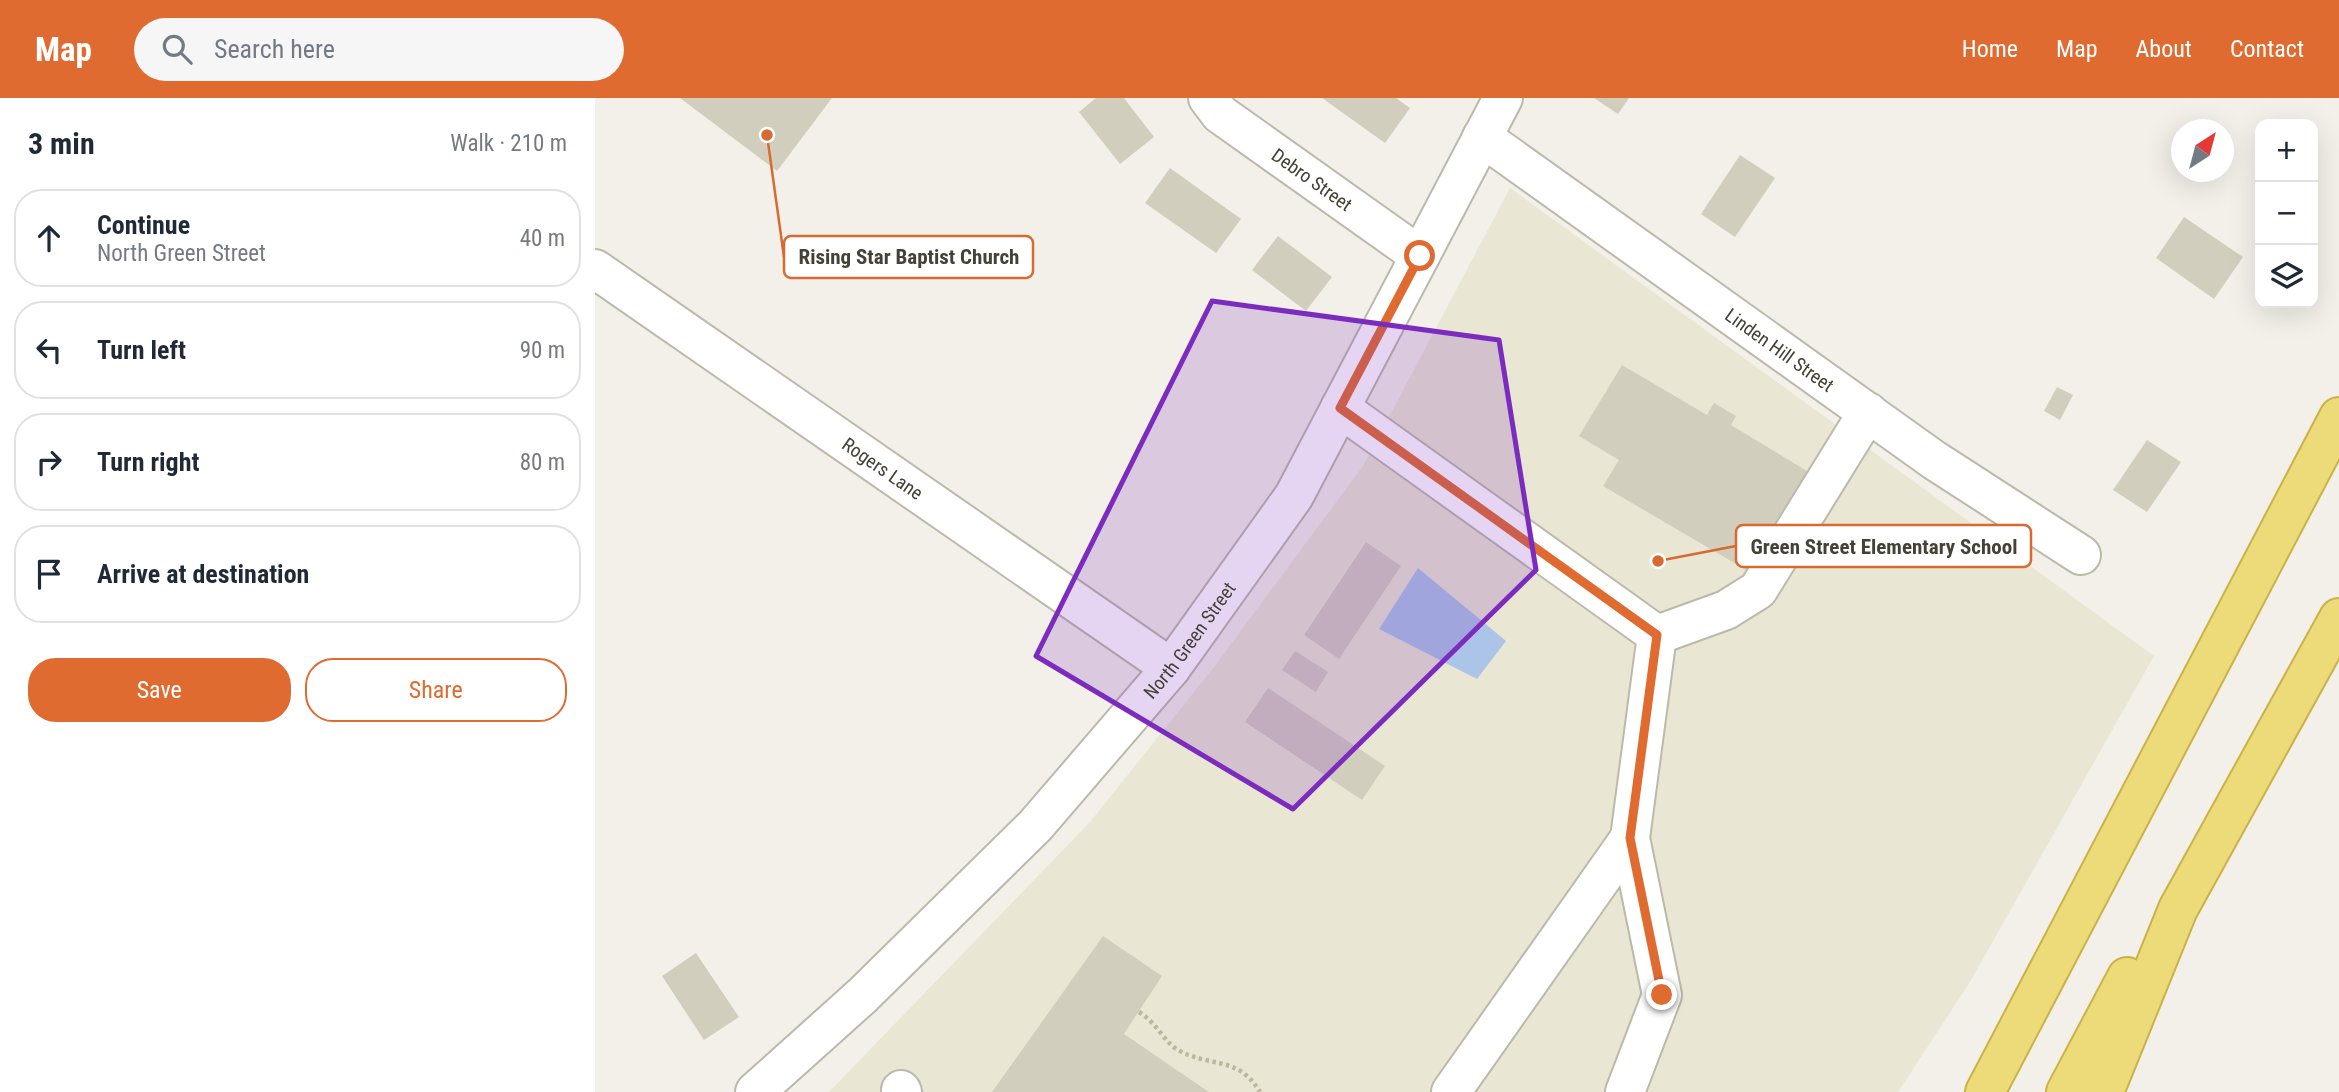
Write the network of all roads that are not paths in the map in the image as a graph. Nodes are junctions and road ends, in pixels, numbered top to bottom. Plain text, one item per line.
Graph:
1 (1208, 98) edge
2 (1503, 98) edge
3 (1482, 137) junction
4 (1420, 256) junction
5 (595, 269) edge
6 (1340, 408) junction
7 (1868, 412) junction
8 (2339, 417) edge
9 (2081, 555) dead end
10 (2339, 618) edge
11 (1657, 635) junction
12 (1171, 668) junction
13 (1630, 838) junction
14 (2178, 909) junction
15 (755, 1092) edge
16 (1451, 1092) edge
17 (1625, 1092) edge
18 (1985, 1092) edge
19 (2066, 1092) edge
20 (2104, 1092) edge

1 - 4 street, Debro Street
2 - 3 street, North Green Street
3 - 4 street, North Green Street
3 - 7 street, Linden Hill Street
4 - 6 street, North Green Street
5 - 12 street, Rogers Lane
6 - 11 street
6 - 12 street, North Green Street
7 - 9 street, Linden Hill Street
7 - 11 street
8 - 18 highway
10 - 14 highway
11 - 13 street
12 - 15 street, North Green Street
13 - 16 street
13 - 17 street
14 - 19 highway
14 - 20 highway

